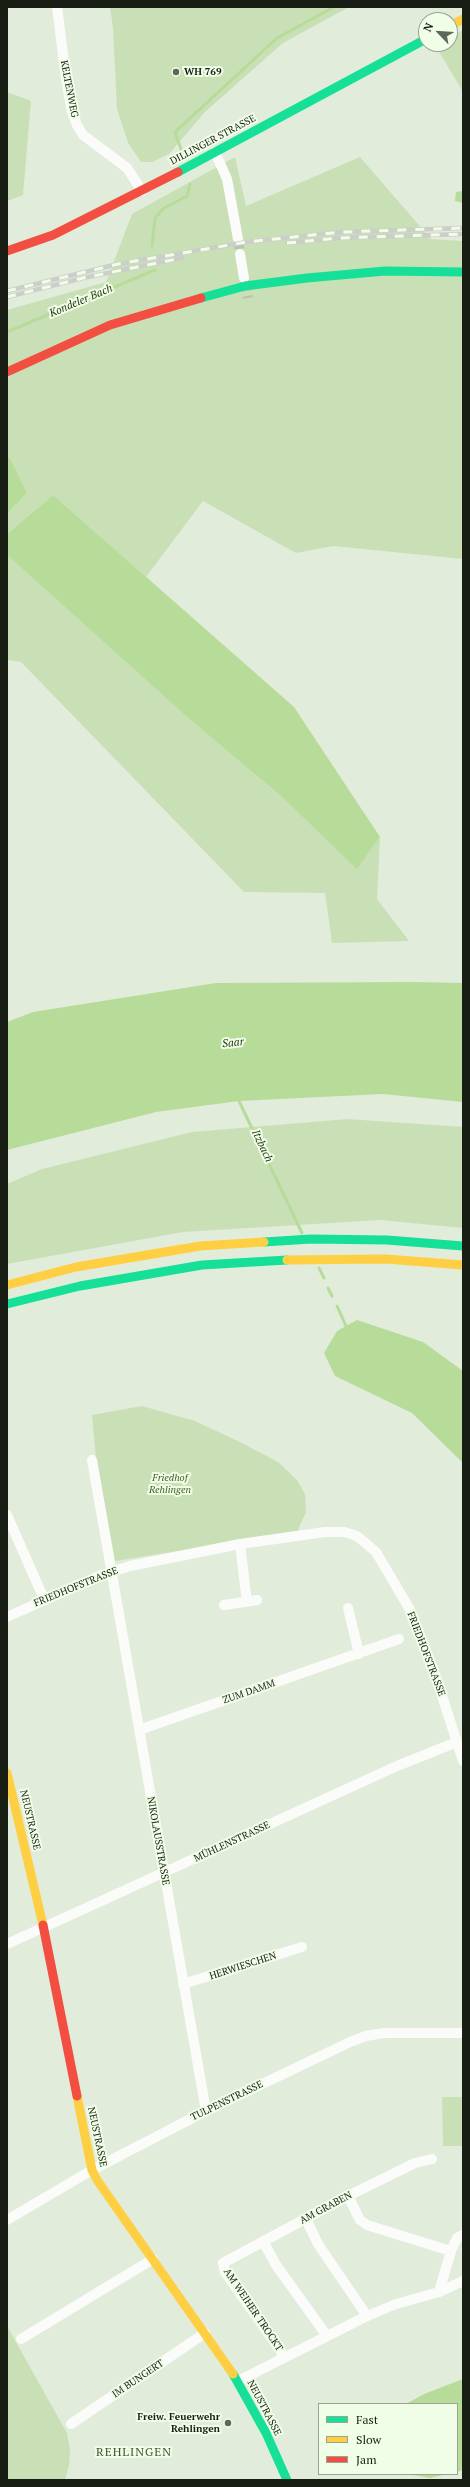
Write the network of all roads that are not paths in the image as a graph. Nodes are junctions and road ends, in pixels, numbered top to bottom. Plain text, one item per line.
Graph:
1 (57, 7) edge
2 (418, 43) edge
3 (215, 152) junction
4 (142, 191) junction
5 (238, 238) tunnel mouth
6 (7, 251) edge
7 (240, 254) tunnel mouth
8 (463, 272) edge
9 (244, 278) tunnel mouth
10 (7, 372) edge
11 (463, 1246) edge
12 (463, 1265) edge
13 (7, 1285) edge
14 (7, 1304) edge
15 (92, 1460) dead end
16 (7, 1515) edge
17 (240, 1544) junction
18 (113, 1570) junction
19 (44, 1599) junction
20 (224, 1605) dead end
21 (348, 1608) dead end
22 (7, 1617) edge
23 (399, 1639) dead end
24 (359, 1654) junction
25 (139, 1730) junction
26 (457, 1742) junction
27 (463, 1761) edge
28 (7, 1773) edge
29 (10, 1793) edge
30 (163, 1874) junction
31 (43, 1926) junction
32 (7, 1944) edge
33 (302, 1947) dead end
34 (183, 1984) junction
35 (463, 2033) edge
36 (206, 2111) junction
37 (432, 2159) dead end
38 (92, 2170) junction
39 (348, 2196) junction
40 (306, 2219) junction
41 (7, 2220) edge
42 (463, 2235) edge
43 (263, 2241) junction
44 (451, 2251) junction
45 (153, 2259) junction
46 (223, 2263) joint
47 (463, 2281) edge
48 (439, 2292) junction
49 (367, 2316) junction
50 (205, 2333) junction
51 (327, 2336) junction
52 (21, 2339) dead end
53 (285, 2357) junction
54 (238, 2381) junction
55 (71, 2424) dead end
56 (287, 2480) edge

1 - 4 street, KELTENWEG
2 - 3 main road, DILLINGER STRASSE
3 - 4 main road, DILLINGER STRASSE
3 - 5 street
4 - 6 main road, DILLINGER STRASSE
7 - 9 street
8 - 10 main road
11 - 13 main road
12 - 14 main road
15 - 18 street, NIKOLAUSSTRASSE
16 - 19 street
17 - 18 street, FRIEDHOFSTRASSE
17 - 20 street
17 - 26 street, FRIEDHOFSTRASSE
18 - 19 street, FRIEDHOFSTRASSE
18 - 25 street, NIKOLAUSSTRASSE
19 - 22 street, FRIEDHOFSTRASSE
21 - 24 street
23 - 24 street, ZUM DAMM
24 - 25 street, ZUM DAMM
25 - 30 street, NIKOLAUSSTRASSE
26 - 27 street, FRIEDHOFSTRASSE
26 - 30 street, MÜHLENSTRASSE
28 - 29 main road, NEUSTRASSE
29 - 31 main road, NEUSTRASSE
30 - 31 street, MÜHLENSTRASSE
30 - 34 street, NIKOLAUSSTRASSE
31 - 32 street, MÜHLENSTRASSE
31 - 38 main road, NEUSTRASSE
33 - 34 street, HERWIESCHEN
34 - 36 street, NIKOLAUSSTRASSE
35 - 36 street, TULPENSTRASSE
36 - 38 street, TULPENSTRASSE
37 - 39 street, AM GRABEN
38 - 41 street, TULPENSTRASSE
38 - 45 main road, NEUSTRASSE
39 - 40 street, AM GRABEN
39 - 44 street
40 - 43 street, AM GRABEN
40 - 49 street
42 - 44 street
43 - 46 street, AM GRABEN
43 - 51 street
44 - 48 street
45 - 50 main road, NEUSTRASSE
45 - 52 street
46 - 53 street, AM WEIHER TROCKT
47 - 48 street, AM WEIHER TROCKT
48 - 49 street, AM WEIHER TROCKT
49 - 51 street, AM WEIHER TROCKT
50 - 54 main road, NEUSTRASSE
50 - 55 street, IM BUNGERT
51 - 53 street, AM WEIHER TROCKT
53 - 54 street, AM WEIHER TROCKT
54 - 56 main road, NEUSTRASSE

